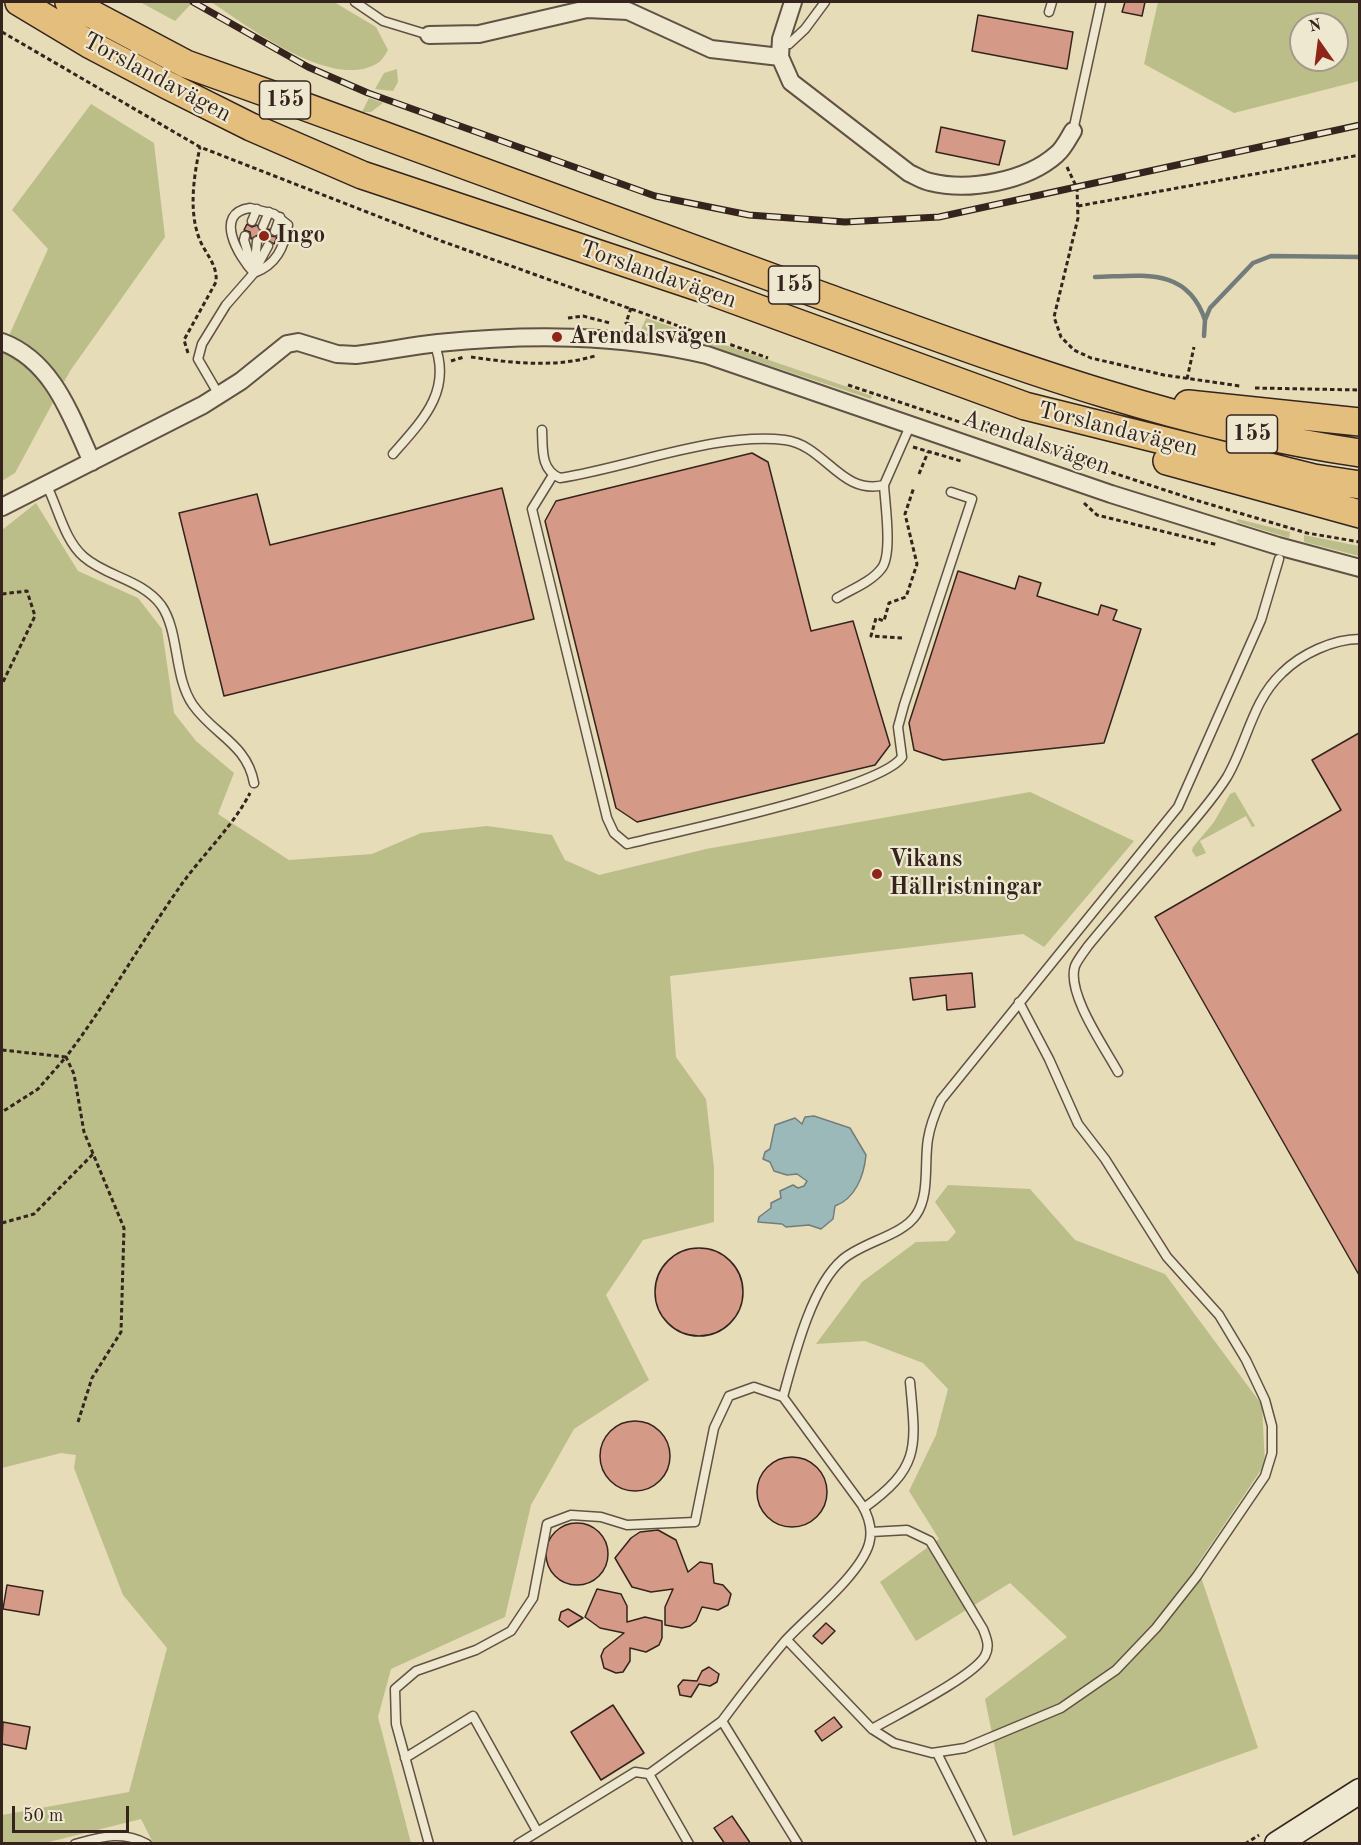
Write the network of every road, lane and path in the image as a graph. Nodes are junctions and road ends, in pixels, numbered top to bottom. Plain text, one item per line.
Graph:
1 (19, 2) edge
2 (69, 2) edge
3 (355, 2) edge
4 (612, 2) edge
5 (793, 2) edge
6 (825, 2) edge
7 (1052, 2) edge
8 (1101, 2) edge
9 (587, 9) junction
10 (1049, 12) dead end
11 (2, 32) edge
12 (429, 35) joint
13 (781, 39) junction
14 (780, 57) junction
15 (1073, 131) joint
16 (200, 147) junction
17 (1060, 152) junction
18 (1359, 155) edge
19 (1078, 206) junction
20 (256, 209) junction
21 (269, 212) junction
22 (280, 217) junction
23 (252, 221) dead end
24 (264, 226) dead end
25 (275, 231) dead end
26 (245, 236) dead end
27 (256, 243) dead end
28 (268, 246) dead end
29 (254, 273) junction
30 (568, 318) dead end
31 (614, 324) dead end
32 (2, 342) edge
33 (434, 343) junction
34 (1194, 347) dead end
35 (558, 353) dead end
36 (198, 359) junction
37 (775, 360) dead end
38 (557, 363) dead end
39 (1187, 380) junction
40 (842, 383) dead end
41 (1241, 387) dead end
42 (1252, 388) dead end
43 (1359, 390) edge
44 (219, 395) junction
45 (1025, 406) junction
46 (1147, 407) junction
47 (1359, 422) edge
48 (910, 426) junction
49 (542, 430) dead end
50 (928, 452) dead end
51 (1359, 453) edge
52 (393, 454) dead end
53 (92, 462) junction
54 (919, 474) dead end
55 (553, 475) junction
56 (46, 484) junction
57 (1359, 484) edge
58 (884, 485) junction
59 (914, 487) dead end
60 (951, 492) dead end
61 (2, 507) edge
62 (1359, 514) edge
63 (1359, 542) edge
64 (1279, 559) dead end
65 (1359, 568) edge
66 (2, 594) edge
67 (837, 597) dead end
68 (902, 638) dead end
69 (1359, 639) edge
70 (2, 684) edge
71 (254, 783) joint
72 (1019, 1002) junction
73 (2, 1050) edge
74 (66, 1058) junction
75 (1118, 1072) dead end
76 (2, 1112) edge
77 (93, 1154) junction
78 (2, 1223) edge
79 (910, 1382) dead end
80 (783, 1397) junction
81 (78, 1422) dead end
82 (864, 1508) junction
83 (871, 1532) junction
84 (787, 1640) junction
85 (722, 1721) junction
86 (872, 1729) junction
87 (937, 1753) junction
88 (405, 1758) junction
89 (649, 1774) junction
90 (1359, 1791) edge
91 (537, 1831) junction
92 (982, 1842) edge
93 (75, 1844) edge
94 (147, 1844) edge
95 (429, 1844) edge
96 (518, 1844) edge
97 (689, 1844) edge
98 (798, 1844) edge
99 (1277, 1844) edge

1 - 45 main road, Torslandavägen / 155
2 - 46 main road, Torslandavägen / 155
3 - 12 lane
4 - 9 lane
5 - 13 street
6 - 13 lane
7 - 10 lane
8 - 15 lane
9 - 12 street
9 - 14 street
11 - 16 path
13 - 14 street
14 - 17 street
15 - 17 street
16 - 36 path
16 - 37 path
17 - 19 path
18 - 19 path
19 - 39 path
20 - 21 lane
20 - 23 lane
20 - 29 lane
21 - 22 lane
21 - 24 lane
22 - 25 lane
22 - 29 lane
26 - 29 lane
27 - 29 lane
28 - 29 lane
29 - 36 lane
30 - 31 path
32 - 53 street
33 - 44 street, Arendalsvägen
33 - 48 street, Arendalsvägen
33 - 52 lane
34 - 39 path
35 - 38 path
36 - 44 lane
39 - 41 path
40 - 63 path
42 - 43 path
44 - 53 street, Arendalsvägen
45 - 57 main road, Torslandavägen / 155
45 - 62 main road
46 - 47 main road
46 - 51 main road, Torslandavägen / 155
48 - 58 lane
48 - 65 street, Arendalsvägen
49 - 55 lane
50 - 54 path
53 - 56 street, Arendalsvägen
55 - 58 lane
55 - 60 lane
56 - 61 street, Arendalsvägen
56 - 71 lane
58 - 67 lane
59 - 68 path
64 - 72 lane
66 - 70 path
69 - 75 lane
71 - 74 path
72 - 80 lane
72 - 87 lane
73 - 74 path
74 - 76 path
74 - 77 path
77 - 78 path
77 - 81 path
79 - 82 lane
80 - 82 lane
80 - 88 lane
82 - 83 lane
83 - 84 lane
83 - 86 lane
84 - 85 lane
84 - 86 lane
85 - 89 lane
85 - 98 lane
86 - 87 lane
87 - 92 lane
88 - 91 lane
88 - 95 lane
89 - 91 lane
89 - 97 lane
90 - 99 street
91 - 96 lane
93 - 94 lane

